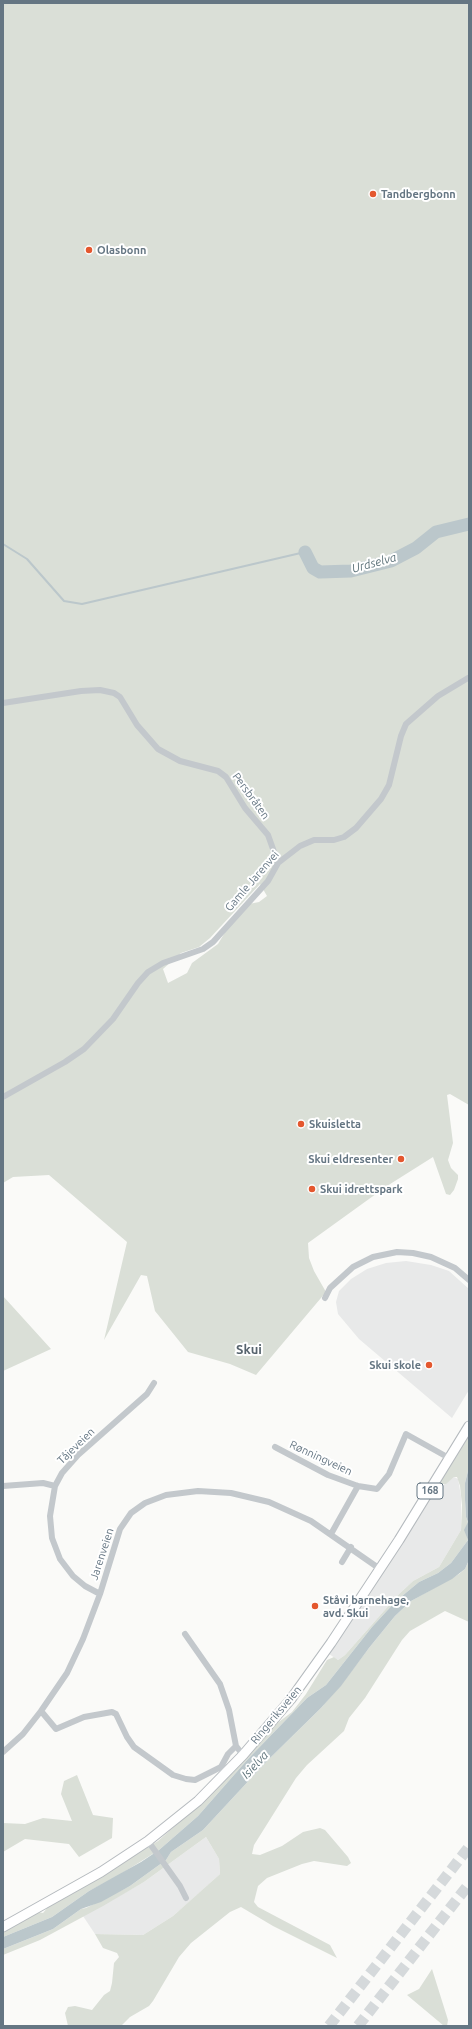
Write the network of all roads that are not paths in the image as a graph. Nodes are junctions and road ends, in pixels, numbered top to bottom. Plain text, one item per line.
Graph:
1 (468, 678) edge
2 (3, 703) edge
3 (278, 863) junction
4 (3, 1097) edge
5 (469, 1280) edge
6 (325, 1298) dead end
7 (154, 1383) dead end
8 (469, 1426) edge
9 (275, 1447) dead end
10 (449, 1458) junction
11 (3, 1486) edge
12 (55, 1486) junction
13 (358, 1486) junction
14 (331, 1534) junction
15 (350, 1547) junction
16 (342, 1562) dead end
17 (380, 1569) junction
18 (100, 1594) junction
19 (185, 1634) dead end
20 (42, 1710) junction
21 (236, 1746) junction
22 (3, 1752) edge
23 (243, 1755) junction
24 (148, 1841) junction
25 (186, 1898) dead end
26 (3, 1927) edge

1 - 3 street, Gamle Jarenvei
2 - 3 street, Persbråten
3 - 4 street, Gamle Jarenvei
5 - 6 street
7 - 12 street, Tåjeveien
8 - 10 main road, Ringeriksveien / 168
9 - 13 street, Rønningveien
10 - 13 street, Rønningveien
10 - 17 main road, Ringeriksveien / 168
11 - 12 street
12 - 18 street, Tåjeveien
13 - 14 street, Rønningveien
14 - 15 street, Jarenveien
14 - 18 street, Jarenveien
15 - 16 street
15 - 17 street, Jarenveien
17 - 23 main road, Ringeriksveien / 168
18 - 20 street, Jarenveien
19 - 21 street
20 - 21 street
20 - 22 street, Jarenveien
21 - 23 street
23 - 24 main road, Ringeriksveien / 168
24 - 25 street
24 - 26 main road, Ringeriksveien / 168

